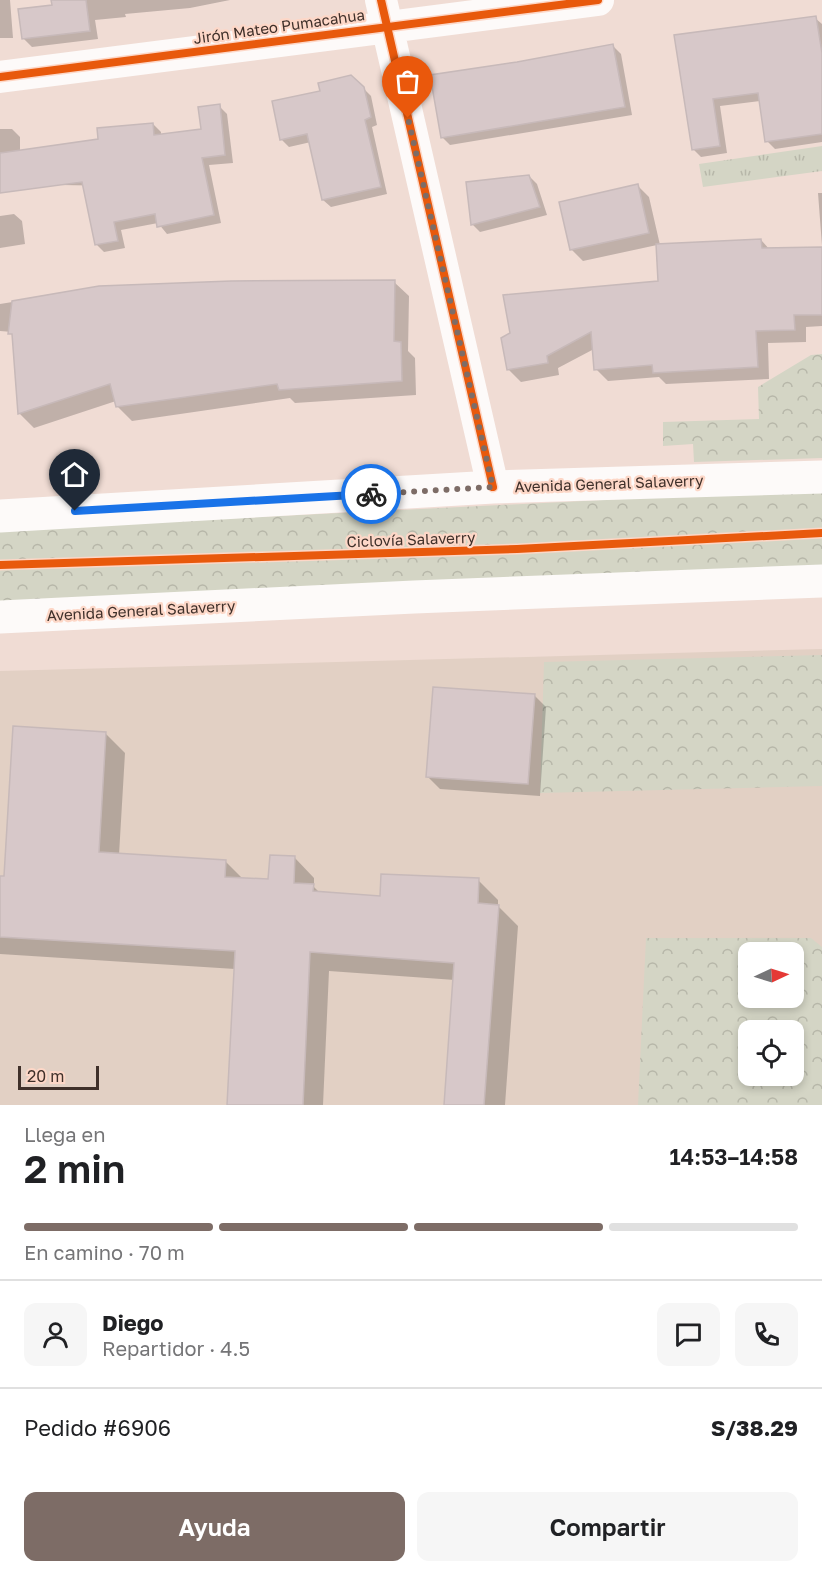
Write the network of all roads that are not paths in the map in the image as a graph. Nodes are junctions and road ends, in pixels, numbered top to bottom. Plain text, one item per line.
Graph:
1 (598, 0) edge
2 (384, 13) edge
3 (0, 77) edge
4 (822, 477) edge
5 (493, 487) junction
6 (0, 516) edge
7 (822, 581) edge
8 (0, 617) edge

1 - 2 street, Jirón Mateo Pumacahua
2 - 3 street, Jirón Mateo Pumacahua
2 - 5 street
4 - 5 main road, Avenida General Salaverry
5 - 6 main road, Avenida General Salaverry
7 - 8 main road, Avenida General Salaverry

